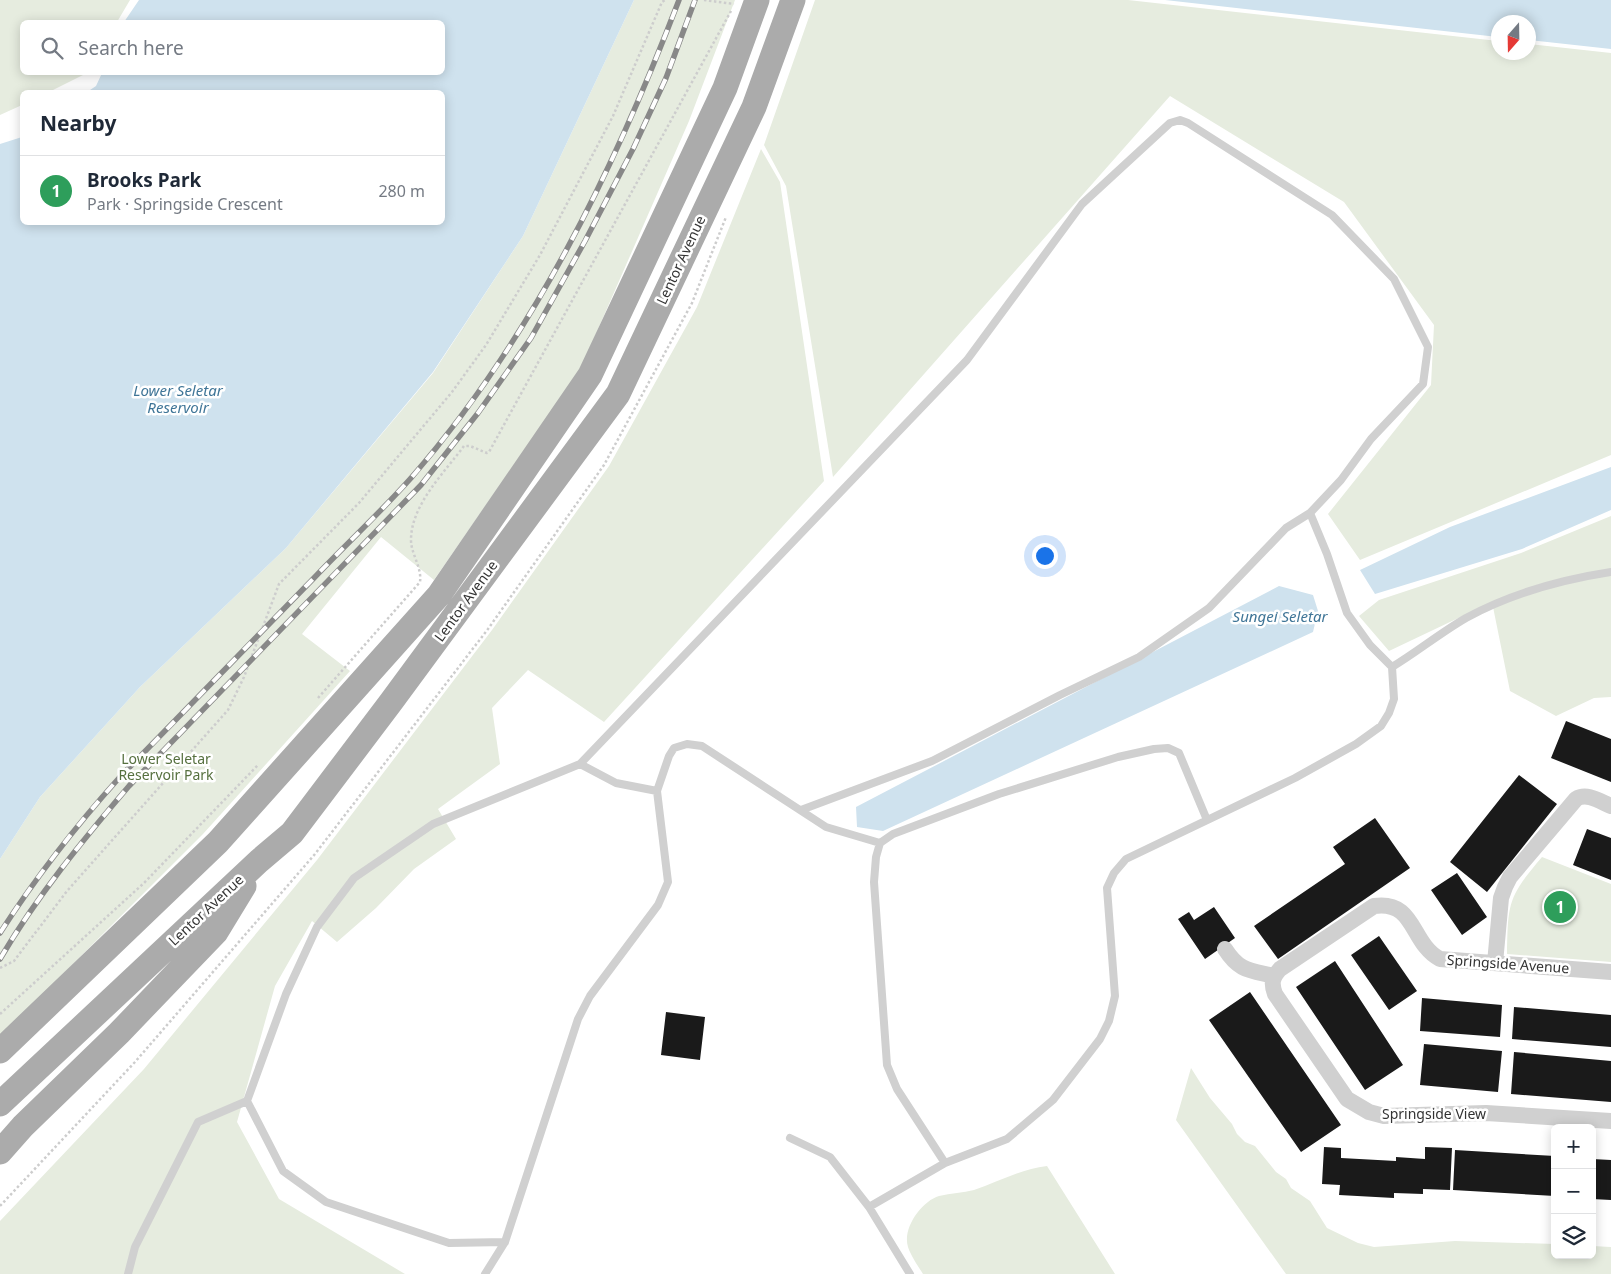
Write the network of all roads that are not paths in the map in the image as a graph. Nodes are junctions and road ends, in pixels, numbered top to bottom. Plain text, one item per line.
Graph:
1 (758, 0) edge
2 (793, 0) edge
3 (1310, 513) junction
4 (1611, 572) edge
5 (1392, 667) junction
6 (580, 764) junction
7 (656, 791) junction
8 (1611, 806) edge
9 (801, 810) junction
10 (1207, 820) junction
11 (880, 842) junction
12 (259, 861) junction
13 (1225, 949) dead end
14 (1495, 963) junction
15 (1611, 972) edge
16 (1274, 976) junction
17 (0, 1051) edge
18 (59, 1093) junction
19 (247, 1101) junction
20 (0, 1104) edge
21 (1611, 1121) edge
22 (790, 1138) dead end
23 (0, 1152) edge
24 (945, 1163) junction
25 (0, 1165) edge
26 (869, 1207) junction
27 (505, 1242) junction
28 (128, 1274) edge
29 (485, 1274) edge
30 (910, 1274) edge

1 - 17 main road, Lentor Avenue
2 - 12 main road, Lentor Avenue
3 - 5 lane
3 - 6 lane
3 - 9 lane
4 - 5 lane
5 - 10 lane
6 - 7 lane
6 - 19 lane
7 - 9 lane
7 - 27 lane
8 - 14 street
9 - 11 lane
10 - 11 lane
10 - 24 lane
11 - 24 lane
12 - 18 main road
12 - 20 main road, Lentor Avenue
13 - 16 street
14 - 15 street, Springside Avenue
14 - 16 street, Springside Avenue
16 - 21 street, Springside View
18 - 23 main road
18 - 25 main road
19 - 27 lane
19 - 28 lane
22 - 26 lane
24 - 26 lane
26 - 30 lane
27 - 29 lane

